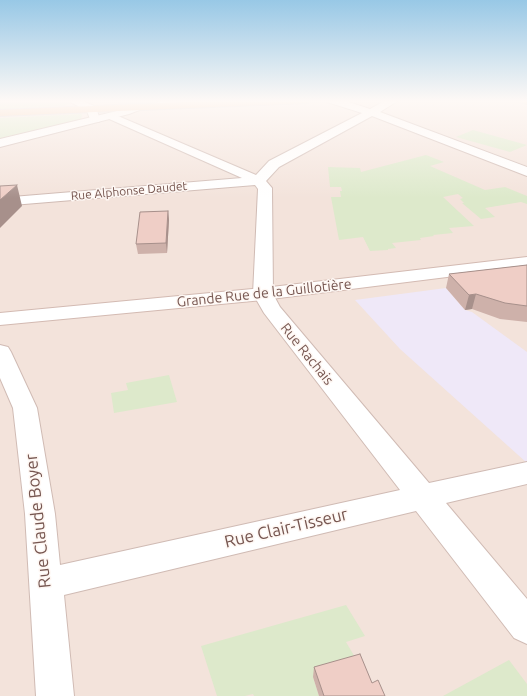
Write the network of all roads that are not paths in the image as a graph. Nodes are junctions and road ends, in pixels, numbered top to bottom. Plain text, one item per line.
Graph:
1 (34, 132) edge
2 (149, 132) edge
3 (335, 132) edge
4 (423, 132) edge
5 (0, 143) edge
6 (527, 172) edge
7 (258, 181) junction
8 (0, 202) edge
9 (527, 262) edge
10 (263, 294) junction
11 (0, 319) edge
12 (0, 352) edge
13 (526, 473) edge
14 (423, 496) junction
15 (46, 584) junction
16 (527, 626) edge
17 (55, 696) edge

1 - 5 street
2 - 7 street
3 - 7 street
4 - 6 street
7 - 8 street, Rue Alphonse Daudet
7 - 10 street
9 - 10 street, Grande Rue de la Guillotière
10 - 11 street, Grande Rue de la Guillotière
10 - 14 street, Rue Rachais
12 - 15 street, Rue Claude Boyer
13 - 14 street, Rue Clair-Tisseur
14 - 15 street, Rue Clair-Tisseur
14 - 16 street, Rue Rachais
15 - 17 street, Rue Claude Boyer

